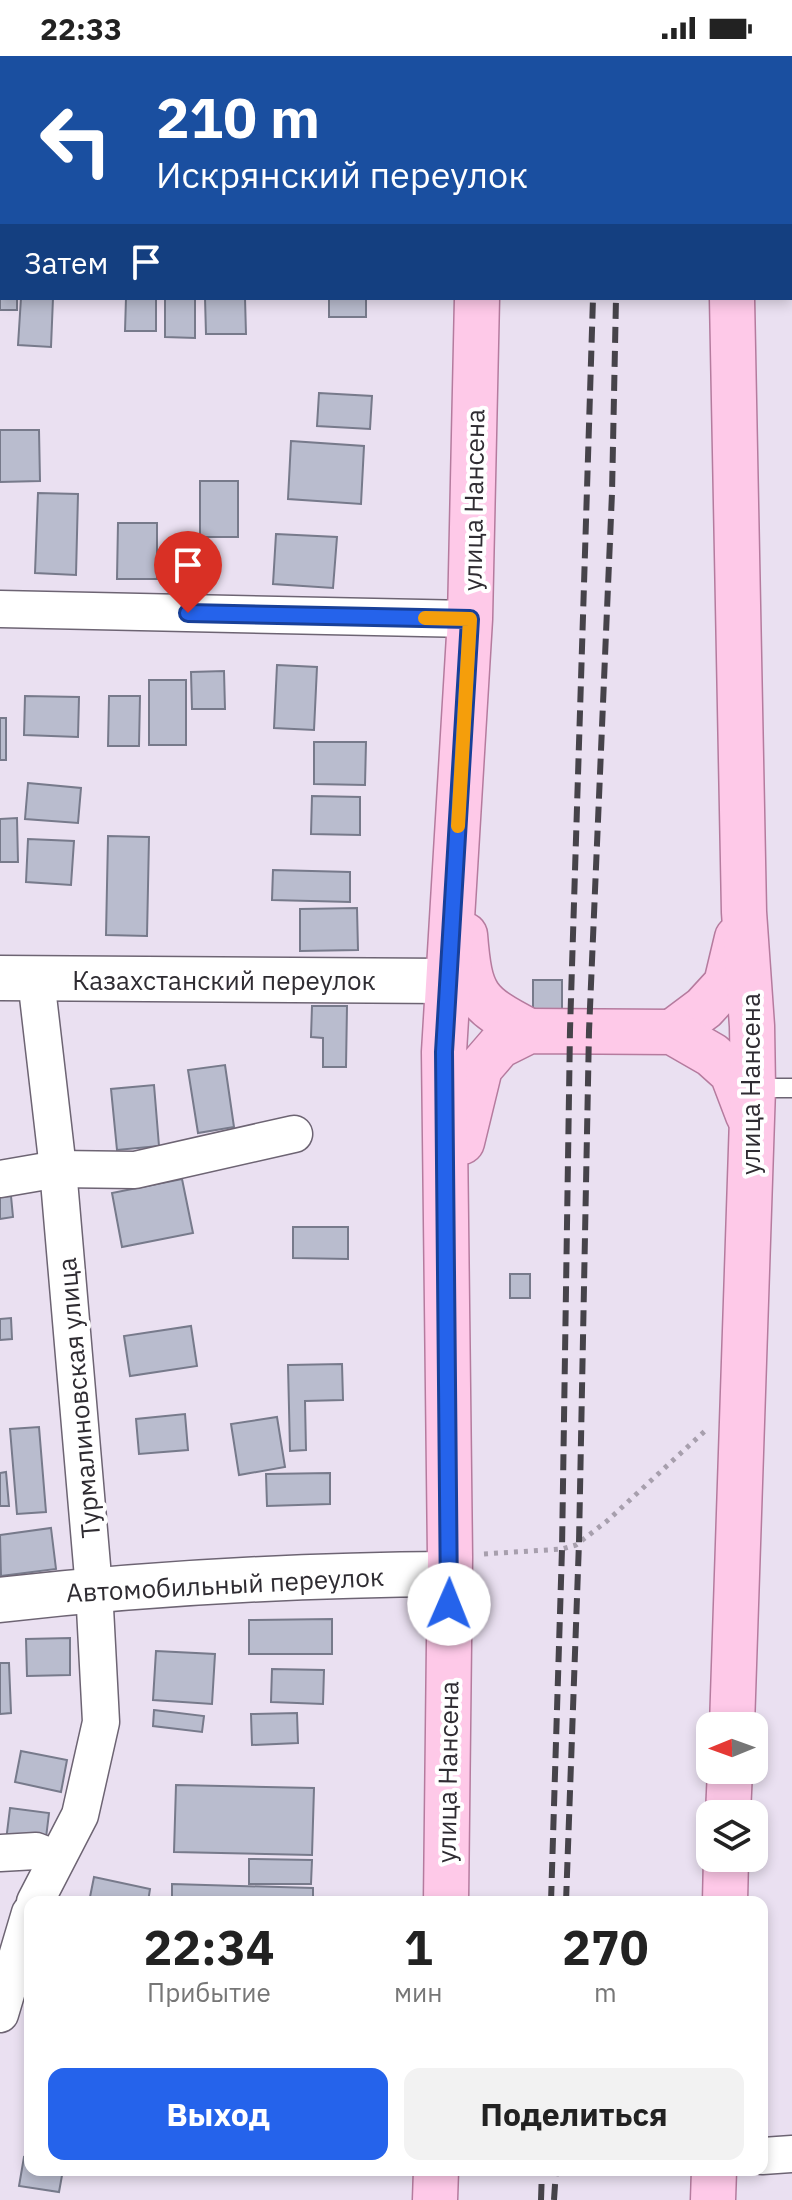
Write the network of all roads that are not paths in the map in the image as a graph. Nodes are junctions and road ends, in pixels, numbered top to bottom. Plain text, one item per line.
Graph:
1 (477, 300) edge
2 (732, 300) edge
3 (0, 609) edge
4 (470, 619) junction
5 (455, 875) junction
6 (744, 912) junction
7 (18, 978) edge
8 (448, 981) junction
9 (529, 1031) junction
10 (672, 1032) junction
11 (766, 1101) edge
12 (294, 1134) dead end
13 (58, 1169) junction
14 (0, 1179) edge
15 (445, 1202) junction
16 (450, 1565) junction
17 (94, 1589) junction
18 (0, 1600) edge
19 (733, 1712) edge
20 (0, 1853) edge
21 (56, 1859) junction
22 (726, 1872) edge
23 (38, 1896) edge
24 (446, 1896) edge
25 (725, 1896) edge
26 (24, 1933) edge
27 (0, 2014) edge
28 (792, 2154) edge
29 (768, 2156) edge
30 (436, 2176) edge
31 (714, 2176) edge
32 (435, 2200) edge
33 (713, 2200) edge

1 - 4 main road, улица Нансена
2 - 6 main road, улица Нансена
3 - 4 street
4 - 5 main road, улица Нансена
5 - 8 main road, улица Нансена
5 - 9 main road
6 - 10 main road
6 - 11 main road, улица Нансена
7 - 8 street, Казахстанский переулок
7 - 13 street, Турмалиновская улица
8 - 15 main road, улица Нансена
9 - 10 main road
9 - 15 main road
10 - 11 main road
11 - 19 main road, улица Нансена
12 - 13 street
13 - 14 street
13 - 17 street, Турмалиновская улица
15 - 16 main road, улица Нансена
16 - 17 street, Автомобильный переулок
16 - 24 main road, улица Нансена
17 - 18 street, Автомобильный переулок
17 - 21 street, Турмалиновская улица
20 - 21 street
21 - 23 street, Турмалиновская улица
22 - 25 main road
26 - 27 street
28 - 29 street
30 - 32 main road
31 - 33 main road

